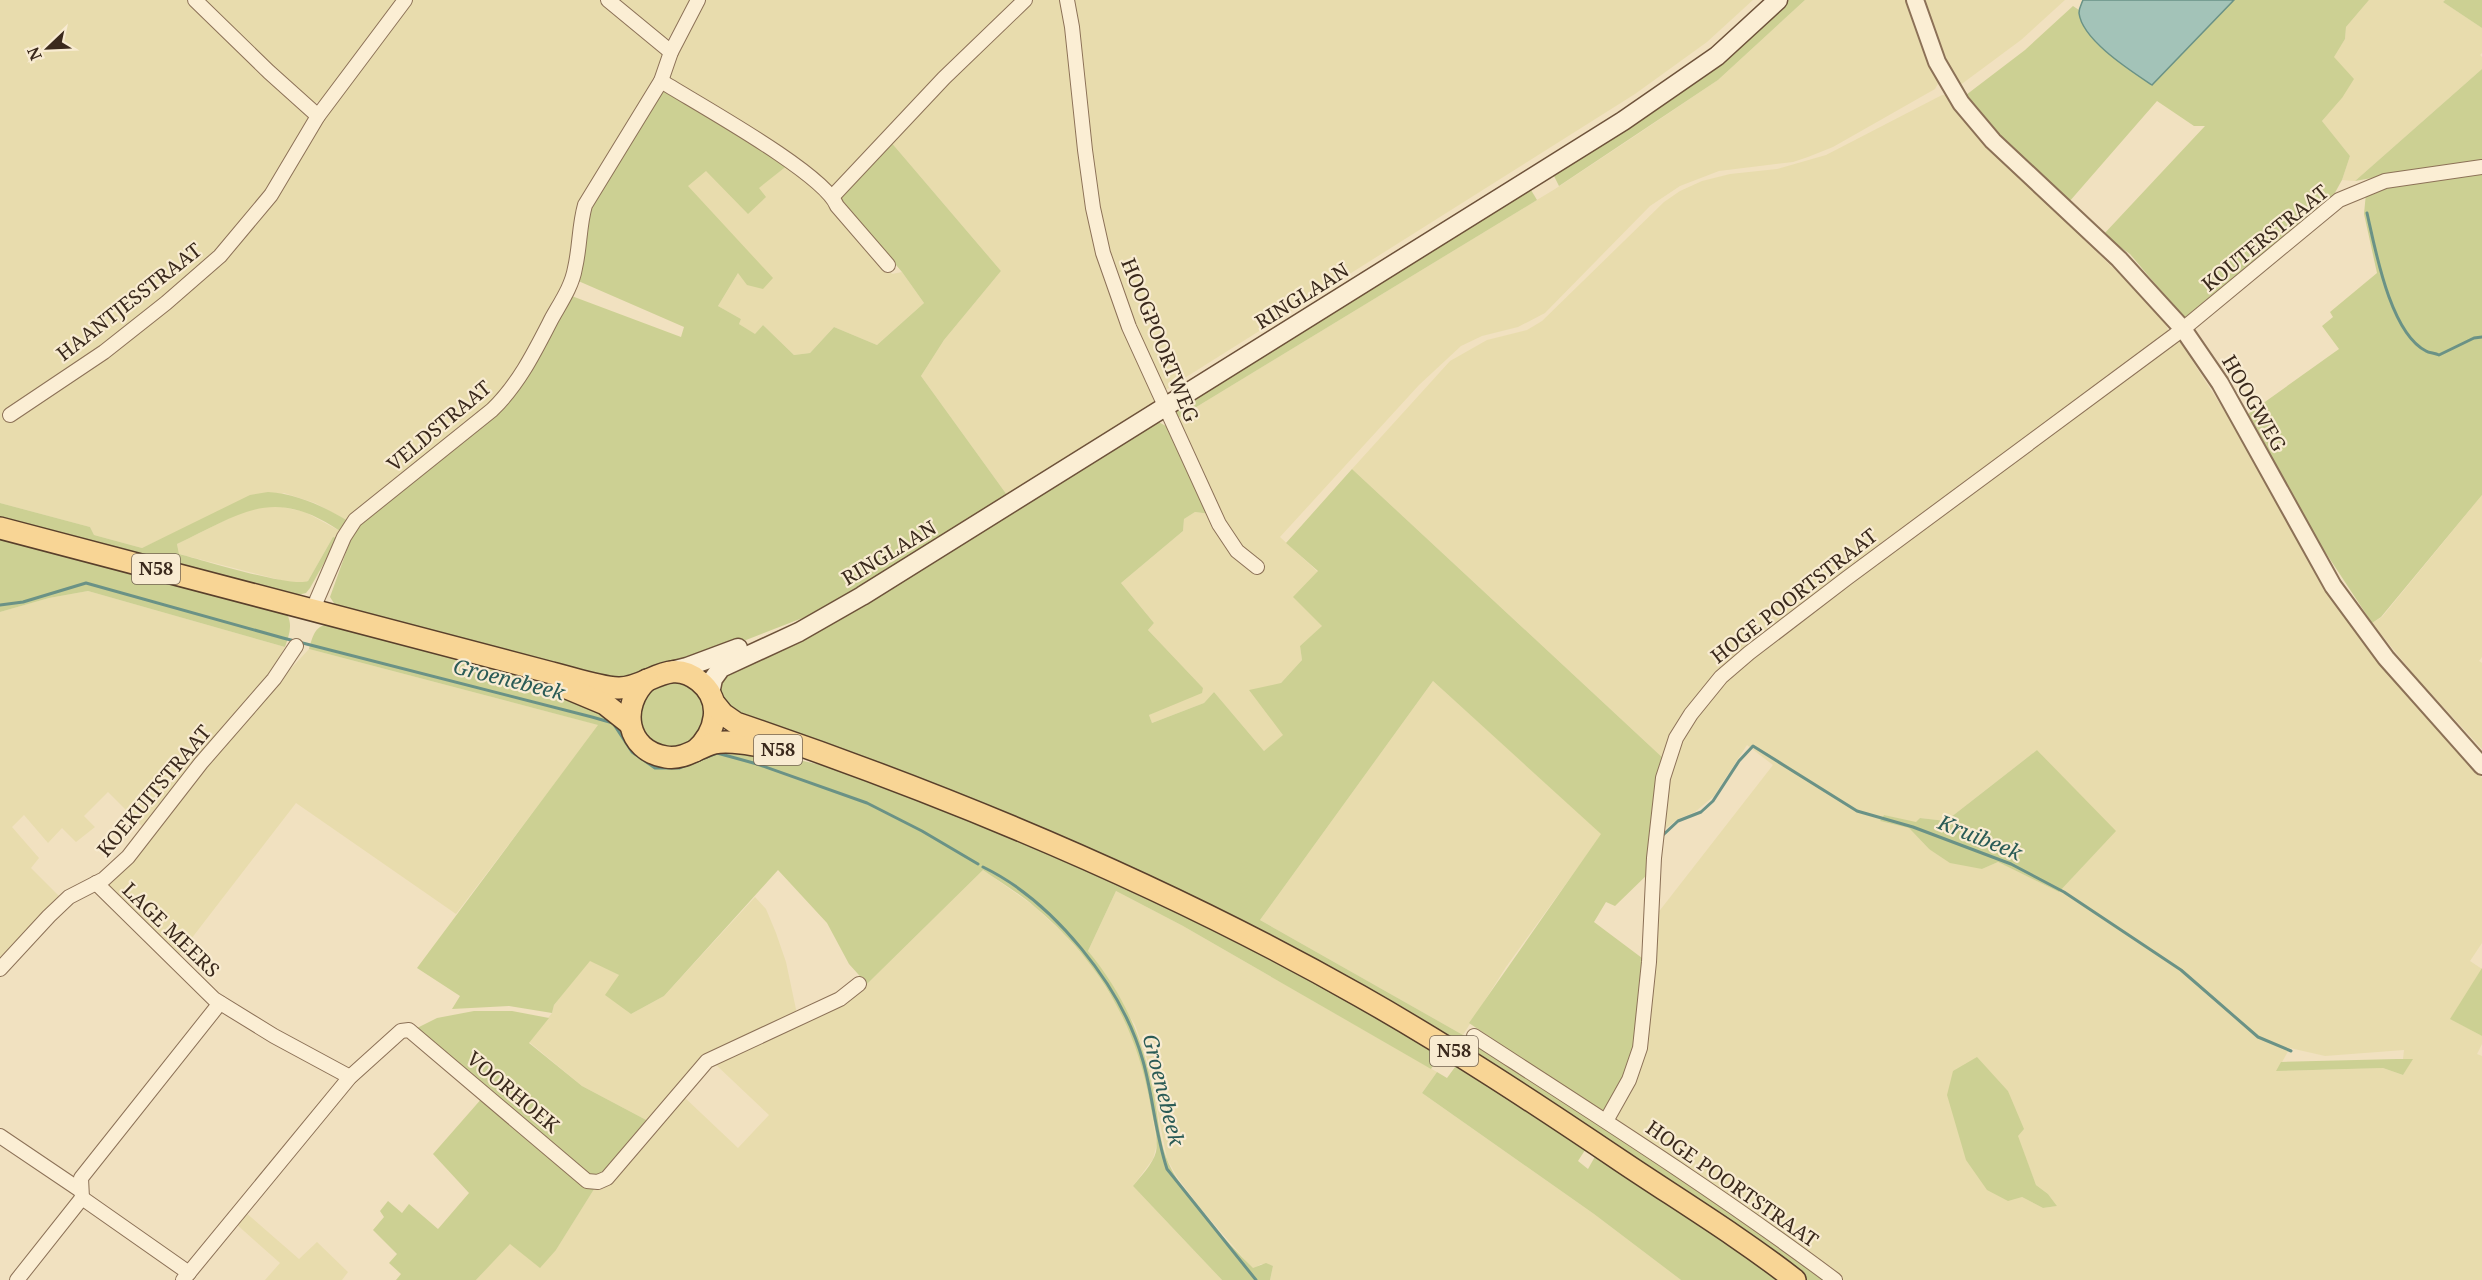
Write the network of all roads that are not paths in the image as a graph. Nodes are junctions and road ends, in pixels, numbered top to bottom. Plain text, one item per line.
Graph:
1 (195, 0) edge
2 (405, 0) edge
3 (608, 0) edge
4 (698, 0) edge
5 (1025, 0) edge
6 (1067, 0) edge
7 (1778, 0) edge
8 (1915, 0) edge
9 (671, 52) junction
10 (661, 81) junction
11 (318, 116) junction
12 (2482, 167) edge
13 (834, 196) junction
14 (888, 265) dead end
15 (2183, 329) junction
16 (1165, 408) junction
17 (10, 415) dead end
18 (0, 528) edge
19 (1257, 567) dead end
20 (312, 611) junction
21 (836, 611) junction
22 (296, 646) dead end
23 (481, 656) junction
24 (658, 675) junction
25 (712, 699) junction
26 (629, 723) junction
27 (695, 751) junction
28 (2482, 766) edge
29 (860, 768) junction
30 (96, 883) junction
31 (0, 969) edge
32 (859, 984) dead end
33 (220, 1003) junction
34 (1474, 1036) dead end
35 (350, 1077) junction
36 (1606, 1121) junction
37 (0, 1136) edge
38 (81, 1194) junction
39 (186, 1276) edge
40 (17, 1280) edge
41 (1795, 1280) edge
42 (1835, 1280) edge

1 - 11 street
2 - 11 street
3 - 9 street
4 - 9 street, VELDSTRAAT
5 - 13 street
6 - 16 street, HOOGPOORTWEG
7 - 16 main road, RINGLAAN
8 - 15 street, HOOGWEG
9 - 10 street, VELDSTRAAT
10 - 13 street
10 - 20 street, VELDSTRAAT
11 - 17 street, HAANTJESSTRAAT
12 - 15 street, KOUTERSTRAAT
13 - 14 street
15 - 28 street, HOOGWEG
15 - 36 street, HOGE POORTSTRAAT
16 - 19 street, HOOGPOORTWEG
16 - 21 main road, RINGLAAN
18 - 20 main road, N58
20 - 23 main road, N58
21 - 24 main road, RINGLAAN
21 - 25 main road, RINGLAAN
22 - 30 street, KOEKUITSTRAAT
23 - 24 main road, N58
23 - 26 main road, N58
24 - 25 main road
24 - 26 main road
25 - 27 main road
25 - 29 main road, N58
26 - 27 main road
27 - 29 main road, N58
29 - 41 main road, N58
30 - 31 street, KOEKUITSTRAAT
30 - 33 street, LAGE MEERS
32 - 35 street, VOORHOEK
33 - 35 street, LAGE MEERS
33 - 38 street, LAGE MEERS
34 - 36 street, HOGE POORTSTRAAT
35 - 39 street, VOORHOEK
36 - 42 street, HOGE POORTSTRAAT
37 - 38 street
38 - 39 street
38 - 40 street, LAGE MEERS

